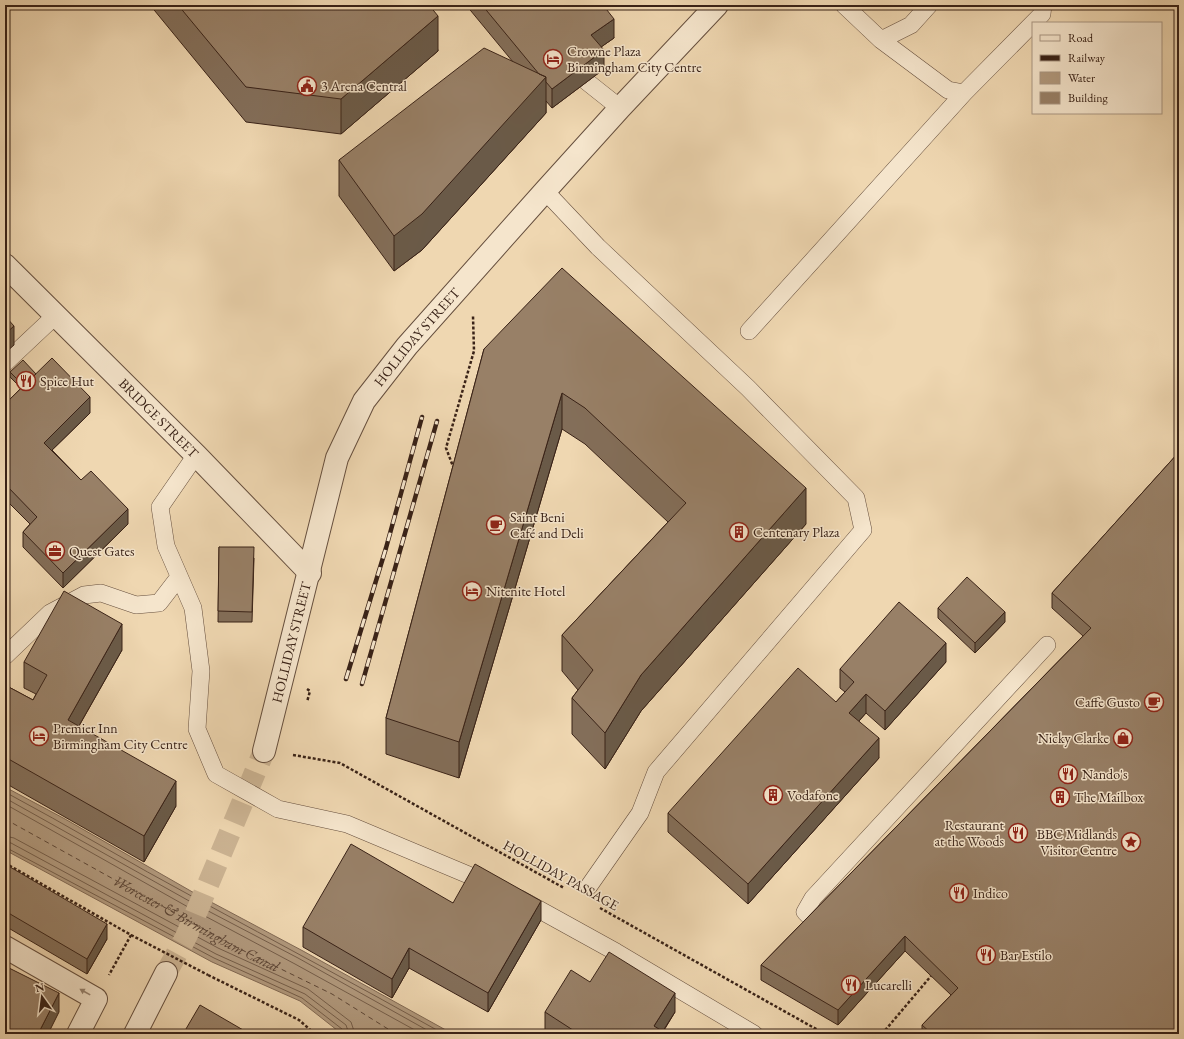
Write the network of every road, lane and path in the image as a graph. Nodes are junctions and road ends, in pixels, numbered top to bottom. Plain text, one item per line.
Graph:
1 (717, 5) edge
2 (844, 5) edge
3 (929, 5) edge
4 (1042, 5) edge
5 (1034, 22) edge
6 (1032, 24) edge
7 (881, 40) junction
8 (586, 81) edge
9 (964, 92) junction
10 (620, 108) junction
11 (545, 191) junction
12 (5, 265) edge
13 (472, 273) junction
14 (55, 316) junction
15 (749, 331) dead end
16 (5, 363) edge
17 (196, 455) junction
18 (456, 476) edge
19 (310, 573) junction
20 (179, 577) junction
21 (1046, 645) dead end
22 (5, 656) edge
23 (264, 751) tunnel mouth
24 (293, 755) dead end
25 (5, 863) edge
26 (590, 886) dead end
27 (570, 891) dead end
28 (598, 907) dead end
29 (131, 935) junction
30 (828, 935) edge
31 (5, 948) edge
32 (166, 974) tunnel mouth
33 (931, 976) edge
34 (96, 999) junction
35 (78, 1034) edge
36 (135, 1034) edge
37 (315, 1034) edge
38 (754, 1034) edge
39 (825, 1034) edge
40 (882, 1034) edge

1 - 10 street, HOLLIDAY STREET
2 - 7 lane
3 - 7 lane
4 - 5 lane
6 - 9 lane
7 - 9 lane
8 - 10 lane
9 - 15 lane
10 - 11 street, HOLLIDAY STREET
11 - 13 street, HOLLIDAY STREET
11 - 26 lane
12 - 14 street, BRIDGE STREET
13 - 18 path
13 - 19 street, HOLLIDAY STREET
14 - 16 lane
14 - 17 street, BRIDGE STREET
17 - 19 street, BRIDGE STREET
17 - 20 lane
19 - 23 street, HOLLIDAY STREET
20 - 22 lane
20 - 38 lane
21 - 30 lane
24 - 27 path, HOLLIDAY PASSAGE
25 - 29 path
28 - 39 path, HOLLIDAY PASSAGE
29 - 34 path
29 - 37 path, bridge
34 -> 31 street
32 - 36 street
33 - 40 path
34 - 35 street

